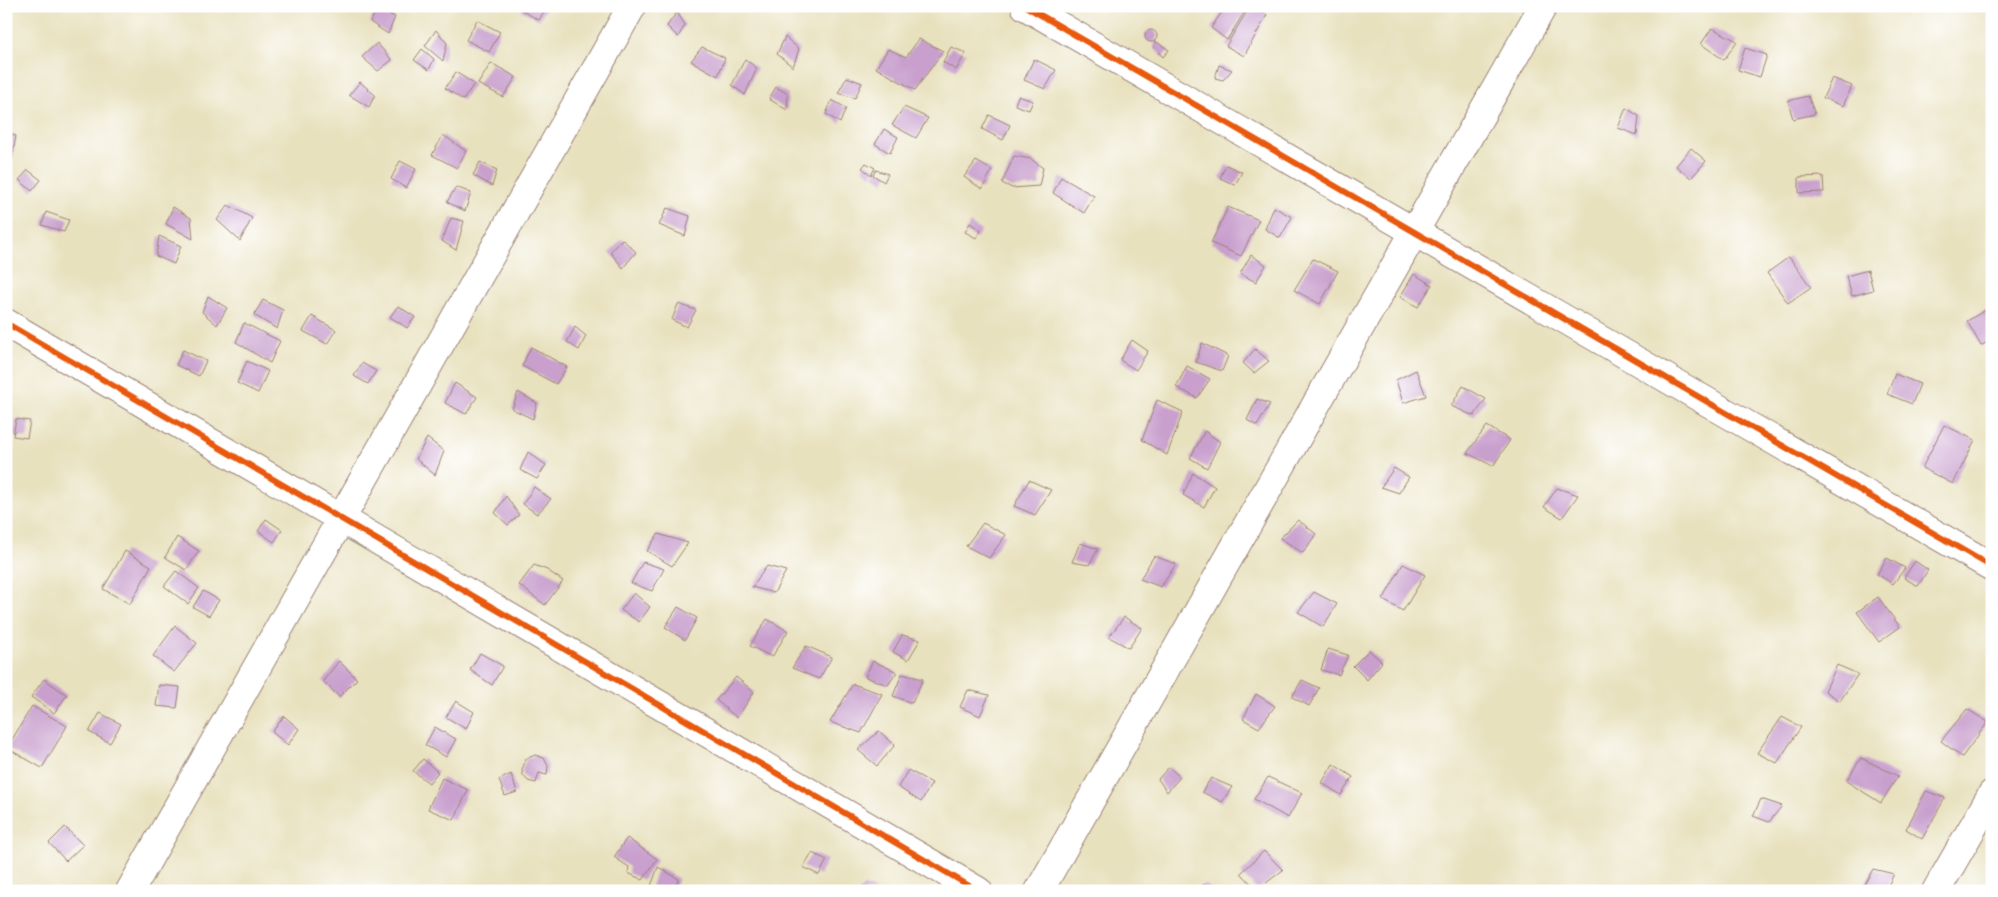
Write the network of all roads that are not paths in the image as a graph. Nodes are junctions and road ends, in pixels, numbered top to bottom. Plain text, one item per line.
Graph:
1 (632, 6) edge
2 (1025, 6) edge
3 (1543, 6) edge
4 (1414, 232) junction
5 (6, 323) edge
6 (342, 519) junction
7 (1992, 567) edge
8 (1992, 794) edge
9 (130, 891) edge
10 (978, 891) edge
11 (1039, 891) edge
12 (1936, 891) edge

1 - 6 street
2 - 4 street
3 - 4 street
4 - 7 street
4 - 11 street
5 - 6 street
6 - 9 street
6 - 10 street
8 - 12 street

